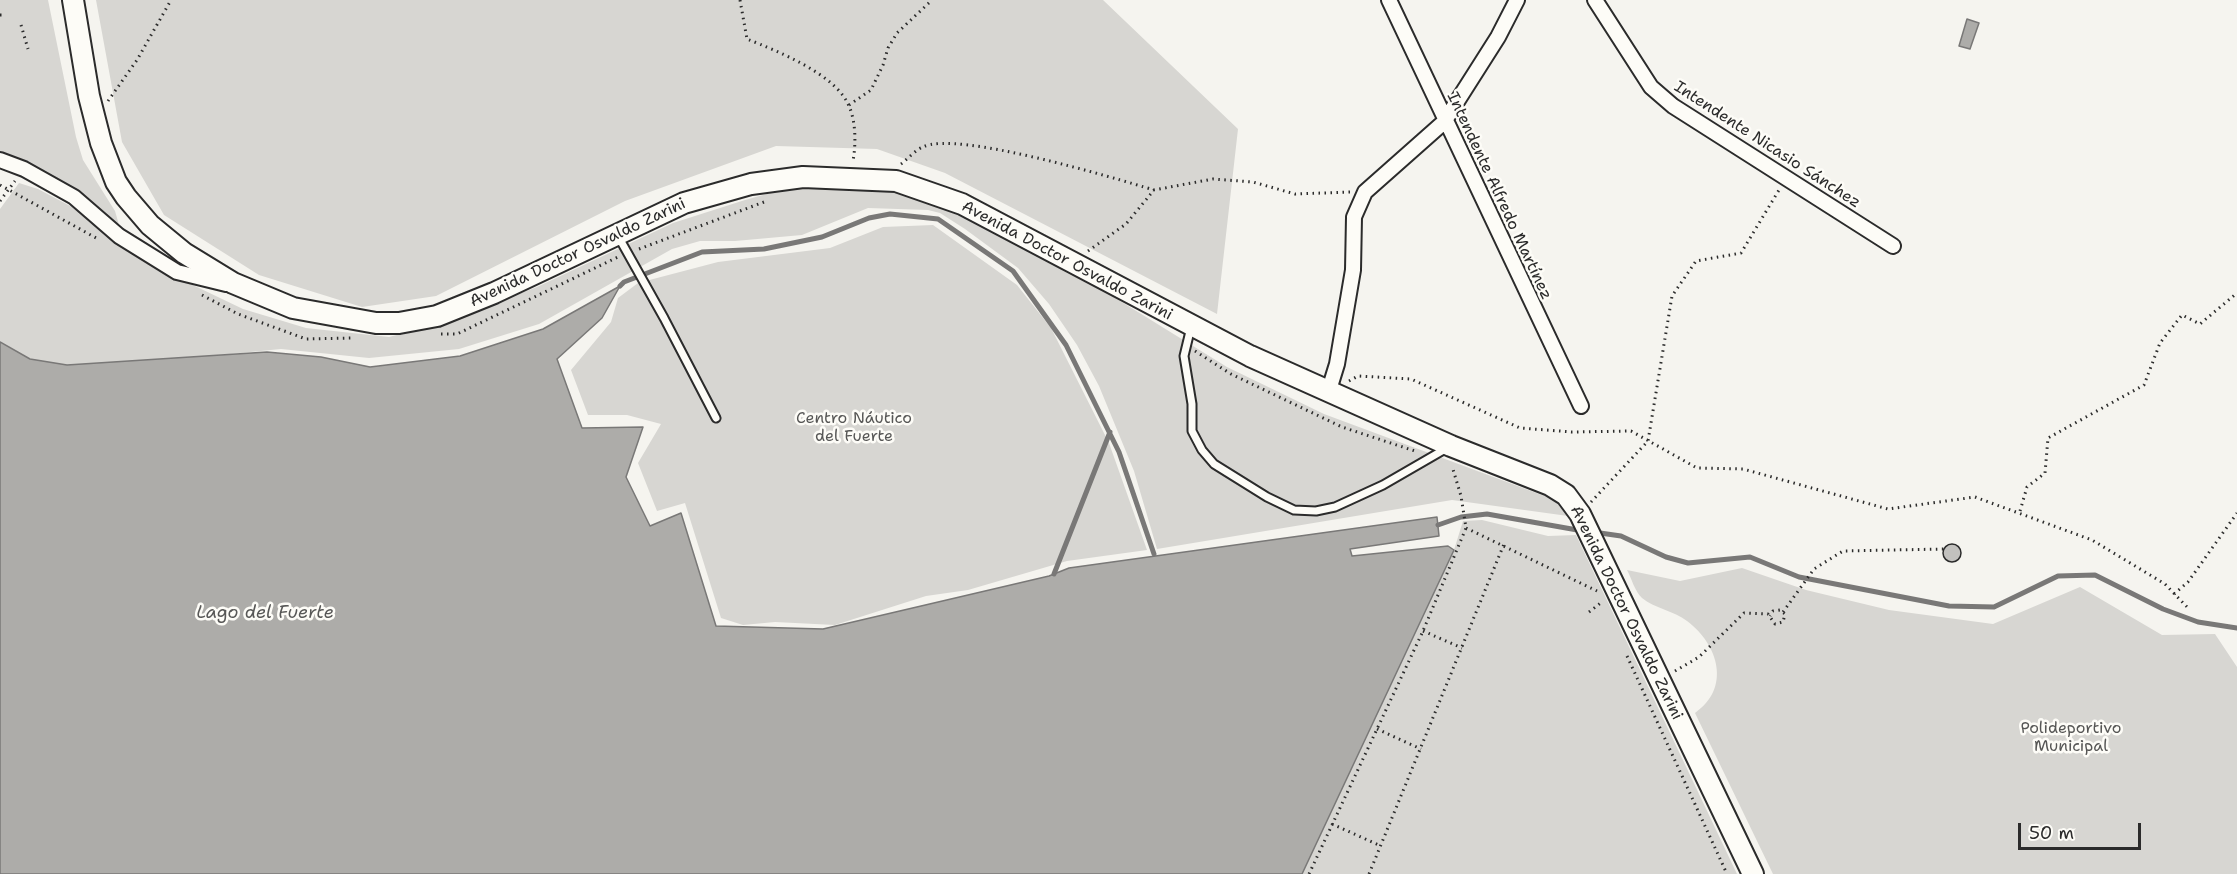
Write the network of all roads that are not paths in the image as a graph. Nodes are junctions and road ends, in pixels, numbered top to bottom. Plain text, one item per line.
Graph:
1 (73, 0) edge
2 (1389, 0) edge
3 (1517, 0) edge
4 (1595, 0) edge
5 (1444, 122) junction
6 (0, 160) edge
7 (618, 236) junction
8 (1893, 246) dead end
9 (248, 290) junction
10 (1189, 336) junction
11 (1329, 390) junction
12 (1581, 406) dead end
13 (716, 418) dead end
14 (1451, 446) junction
15 (1753, 874) edge

1 - 9 main road
2 - 5 street, Intendente Alfredo Martínez
3 - 5 street
4 - 8 street, Intendente Nicasio Sánchez
5 - 11 street
5 - 12 street, Intendente Alfredo Martínez
6 - 9 street, Avenida Doctor Osvaldo Zarini
7 - 9 main road, Avenida Doctor Osvaldo Zarini
7 - 10 main road, Avenida Doctor Osvaldo Zarini
7 - 13 lane
10 - 11 main road, Avenida Doctor Osvaldo Zarini
10 - 14 lane
11 - 14 main road, Avenida Doctor Osvaldo Zarini
14 - 15 main road, Avenida Doctor Osvaldo Zarini

